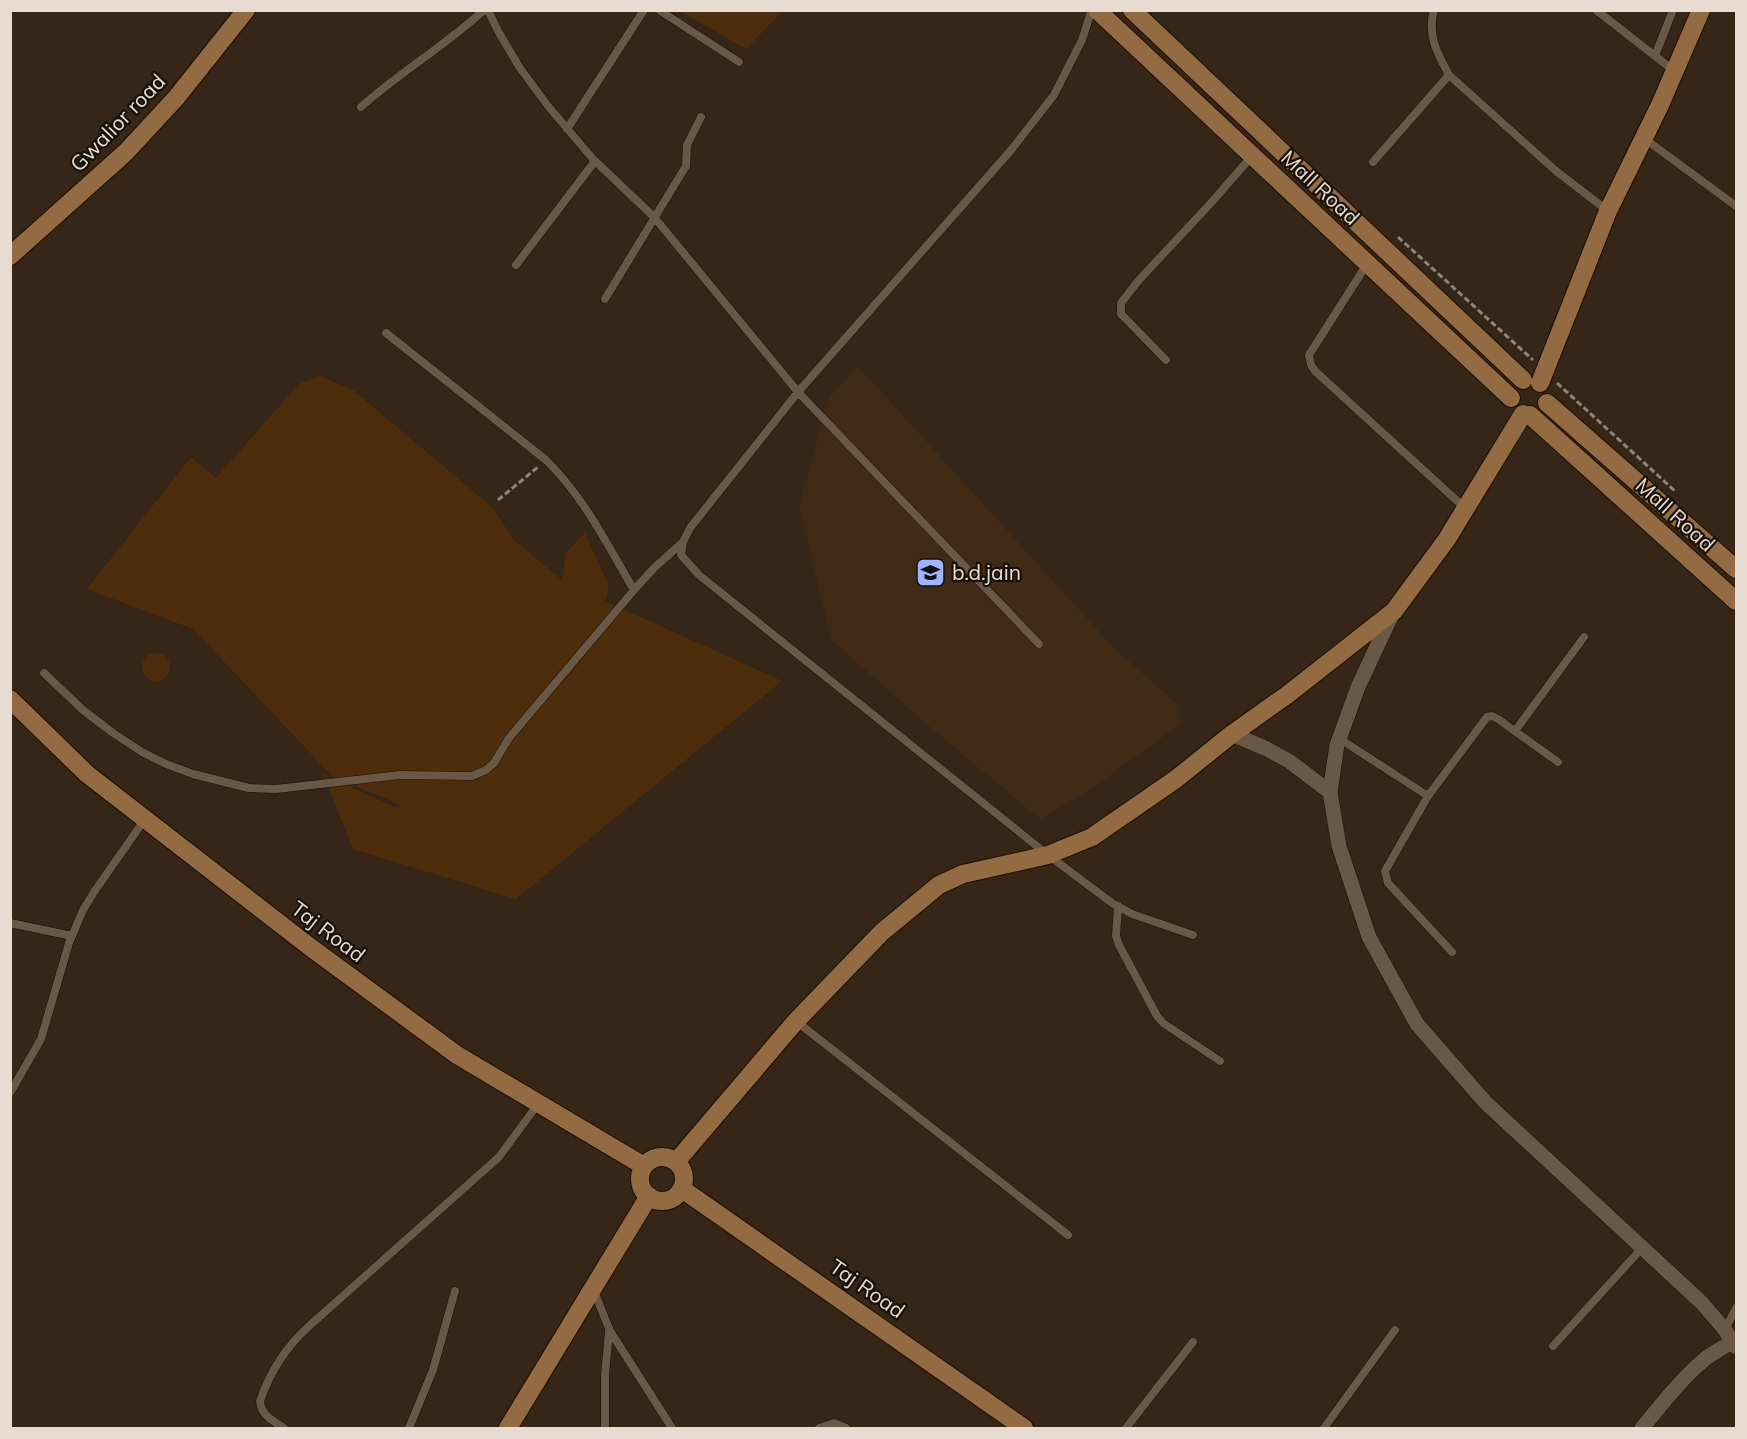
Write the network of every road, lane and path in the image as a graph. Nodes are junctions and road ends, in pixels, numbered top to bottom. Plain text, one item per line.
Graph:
1 (246, 10) edge
2 (484, 10) edge
3 (488, 10) edge
4 (644, 10) edge
5 (659, 10) edge
6 (1132, 10) edge
7 (1434, 10) edge
8 (1596, 10) edge
9 (1673, 10) edge
10 (1701, 10) edge
11 (1093, 11) edge
12 (1655, 56) junction
13 (739, 62) dead end
14 (1675, 71) junction
15 (1449, 75) junction
16 (361, 107) dead end
17 (701, 117) dead end
18 (567, 129) junction
19 (1644, 138) junction
20 (1253, 154) junction
21 (595, 161) junction
22 (1373, 162) dead end
23 (1737, 206) edge
24 (1608, 211) junction
25 (654, 217) junction
26 (1396, 235) dead end
27 (10, 256) edge
28 (1367, 263) junction
29 (516, 265) dead end
30 (605, 298) dead end
31 (386, 333) dead end
32 (1166, 360) dead end
33 (1536, 378) junction
34 (798, 393) junction
35 (1511, 398) junction
36 (1546, 403) junction
37 (1526, 415) junction
38 (546, 460) junction
39 (498, 500) dead end
40 (1684, 500) dead end
41 (1466, 509) junction
42 (683, 542) junction
43 (1737, 569) edge
44 (634, 590) junction
45 (1737, 601) edge
46 (1394, 610) junction
47 (1584, 637) dead end
48 (1039, 644) dead end
49 (44, 673) dead end
50 (10, 699) edge
51 (1515, 731) junction
52 (1232, 734) junction
53 (1340, 739) junction
54 (1558, 762) dead end
55 (1330, 792) junction
56 (1428, 796) junction
57 (145, 819) junction
58 (1048, 855) junction
59 (1118, 906) junction
60 (10, 923) edge
61 (1193, 935) dead end
62 (72, 936) junction
63 (1452, 952) dead end
64 (796, 1021) junction
65 (1220, 1061) dead end
66 (10, 1093) edge
67 (538, 1104) junction
68 (676, 1162) junction
69 (644, 1166) junction
70 (682, 1189) junction
71 (649, 1197) junction
72 (1068, 1235) dead end
73 (1642, 1248) junction
74 (594, 1289) junction
75 (455, 1291) dead end
76 (1737, 1308) edge
77 (610, 1330) junction
78 (1395, 1330) dead end
79 (1731, 1339) edge
80 (1193, 1342) dead end
81 (1553, 1346) dead end
82 (284, 1428) edge
83 (409, 1428) edge
84 (508, 1428) edge
85 (605, 1428) edge
86 (672, 1428) edge
87 (819, 1428) edge
88 (846, 1428) edge
89 (1024, 1428) edge
90 (1125, 1428) edge
91 (1324, 1428) edge
92 (1642, 1428) edge

1 - 27 main road, Gwalior road
2 - 16 lane
3 - 18 lane
4 - 18 lane
5 - 13 lane
6 - 33 main road, Mall Road
7 - 15 lane
8 - 12 lane
9 - 12 lane
10 - 14 main road
11 - 20 main road, Mall Road
11 - 34 lane
12 - 14 lane
14 - 19 main road
15 - 22 lane
15 - 24 lane
17 - 25 lane
18 - 21 lane
19 - 23 lane
19 - 24 main road
20 - 28 main road, Mall Road
20 - 32 lane
21 - 25 lane
21 - 29 lane
24 - 33 main road
25 - 30 lane
25 - 34 lane
26 - 33 path
28 - 35 main road, Mall Road
28 - 41 lane
31 - 38 lane
33 - 35 main road
33 - 36 main road
33 - 40 path
34 - 42 lane
34 - 48 lane
35 - 37 main road
36 - 37 main road
36 - 43 main road, Mall Road
37 - 41 main road
37 - 45 main road, Mall Road
38 - 39 path
38 - 44 lane
41 - 46 main road
42 - 44 lane
42 - 58 lane
44 - 49 lane
46 - 52 main road
46 - 53 street
47 - 51 lane
50 - 57 main road, Taj Road
51 - 54 lane
51 - 56 lane
52 - 55 street
52 - 58 main road
53 - 55 street
53 - 56 lane
55 - 73 street
56 - 63 lane
57 - 62 lane
57 - 67 main road, Taj Road
58 - 59 lane
58 - 64 main road
59 - 61 lane
59 - 65 lane
60 - 62 lane
62 - 66 lane
64 - 68 main road
64 - 72 lane
67 - 69 main road, Taj Road
67 - 82 lane
68 - 69 main road
68 - 70 main road
69 - 71 main road
70 - 71 main road
70 - 89 main road, Taj Road
71 - 74 main road
73 - 79 street
73 - 81 lane
74 - 77 lane
74 - 84 main road
75 - 83 lane
76 - 79 lane
77 - 85 lane
77 - 86 lane
78 - 91 lane
79 - 92 street
80 - 90 lane
87 - 88 lane

